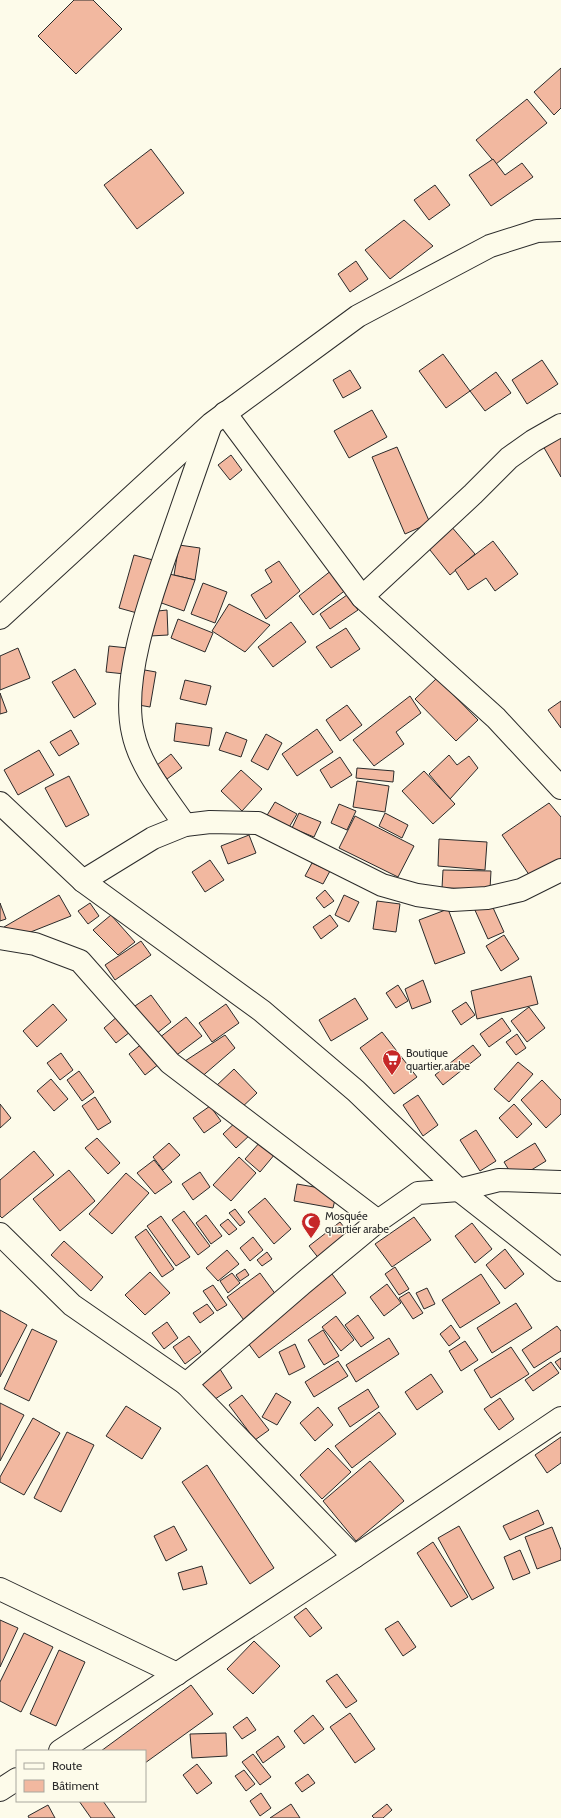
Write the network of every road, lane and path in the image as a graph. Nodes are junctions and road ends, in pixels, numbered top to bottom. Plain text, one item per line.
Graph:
1 (561, 230) edge
2 (218, 418) junction
3 (561, 425) edge
4 (362, 597) junction
5 (0, 618) edge
6 (561, 788) edge
7 (0, 803) edge
8 (185, 825) junction
9 (561, 870) edge
10 (83, 881) junction
11 (0, 938) edge
12 (558, 1177) edge
13 (459, 1190) junction
14 (378, 1221) junction
15 (0, 1234) edge
16 (561, 1270) edge
17 (186, 1384) junction
18 (561, 1418) edge
19 (354, 1557) junction
20 (0, 1589) edge
21 (177, 1674) junction
22 (62, 1750) edge
23 (16, 1780) edge
24 (0, 1790) edge

1 - 2 street
2 - 4 street
2 - 5 street
2 - 8 street
3 - 4 street
4 - 6 street
7 - 10 street
8 - 9 street
8 - 10 street
10 - 13 street
11 - 14 street
12 - 13 street
13 - 14 street
13 - 16 street
14 - 17 street
15 - 17 street
17 - 19 street
18 - 19 street
19 - 21 street
20 - 21 street
21 - 22 street
23 - 24 street

